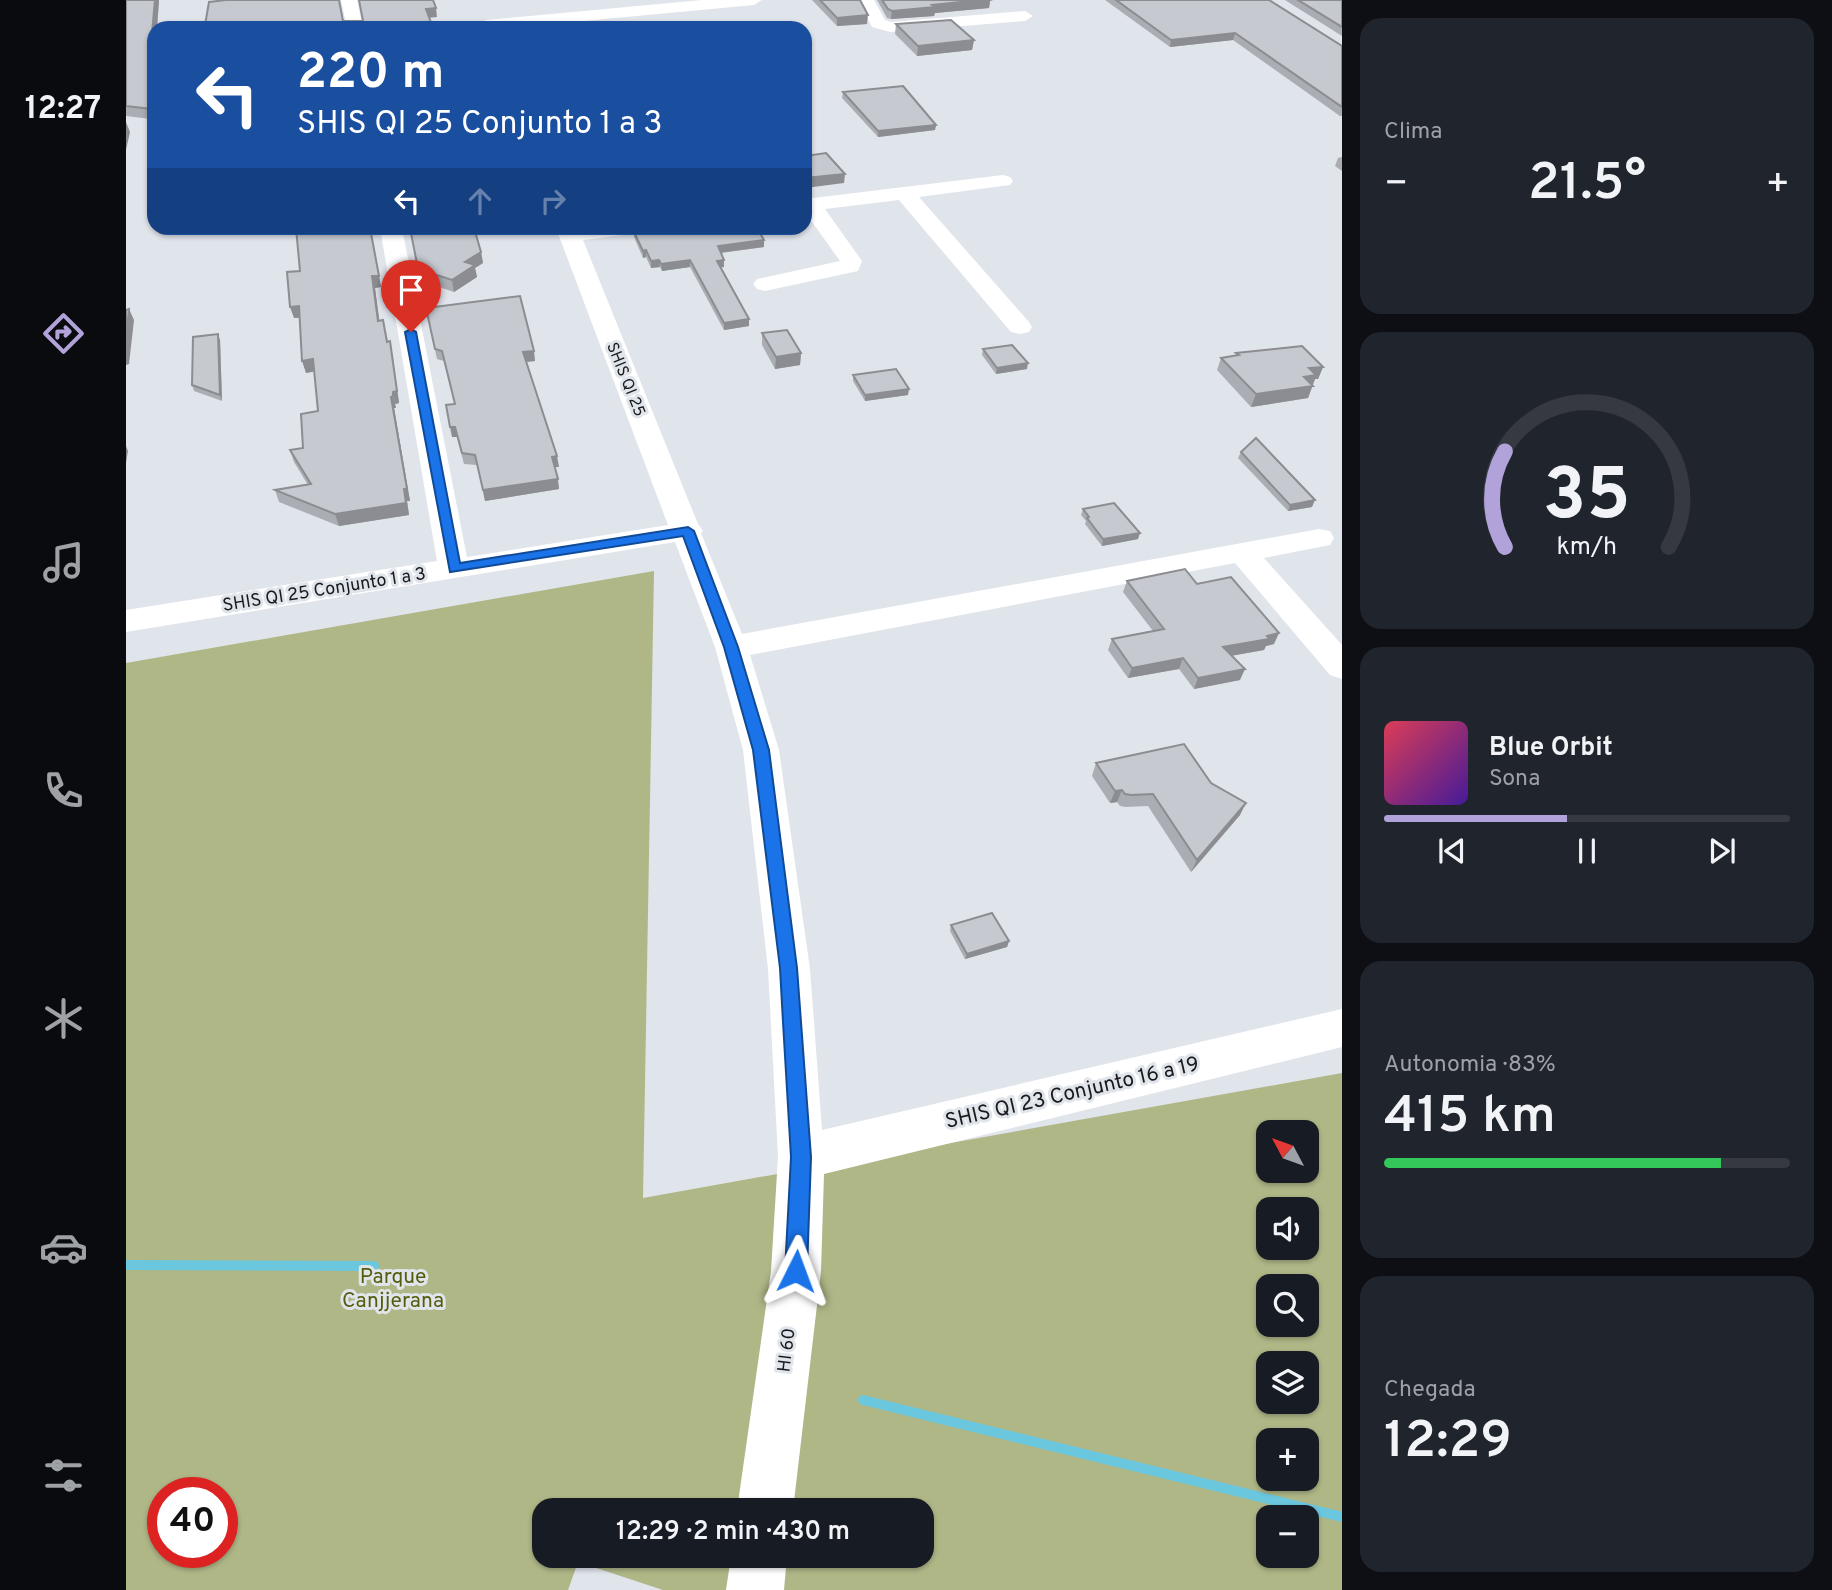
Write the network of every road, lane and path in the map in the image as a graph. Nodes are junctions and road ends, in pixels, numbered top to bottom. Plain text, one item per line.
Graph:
1 (349, 0) edge
2 (754, 0) edge
3 (866, 0) edge
4 (666, 9) junction
5 (1025, 16) dead end
6 (354, 21) edge
7 (499, 21) edge
8 (675, 21) edge
9 (1003, 181) dead end
10 (903, 192) junction
11 (812, 204) edge
12 (812, 211) edge
13 (392, 235) edge
14 (570, 235) edge
15 (765, 284) dead end
16 (1020, 327) dead end
17 (688, 531) junction
18 (1319, 538) dead end
19 (1242, 552) junction
20 (454, 569) junction
21 (126, 621) edge
22 (731, 647) junction
23 (1342, 667) edge
24 (1342, 1028) edge
25 (801, 1157) junction
26 (767, 1498) edge
27 (758, 1568) edge
28 (755, 1590) edge

1 - 6 street
2 - 4 street
3 - 5 street
4 - 7 street
4 - 8 street
9 - 10 street
10 - 11 street
10 - 16 street
12 - 15 street
13 - 20 street
14 - 17 street, SHIS QI 25
17 - 20 street, SHIS QI 25 Conjunto 1 a 3
17 - 22 street, HI 60
18 - 19 street
19 - 22 street
19 - 23 street
20 - 21 street, SHIS QI 25 Conjunto 1 a 3
22 - 25 street, HI 60
24 - 25 street, SHIS QI 23 Conjunto 16 a 19
25 - 26 street, HI 60
27 - 28 street

